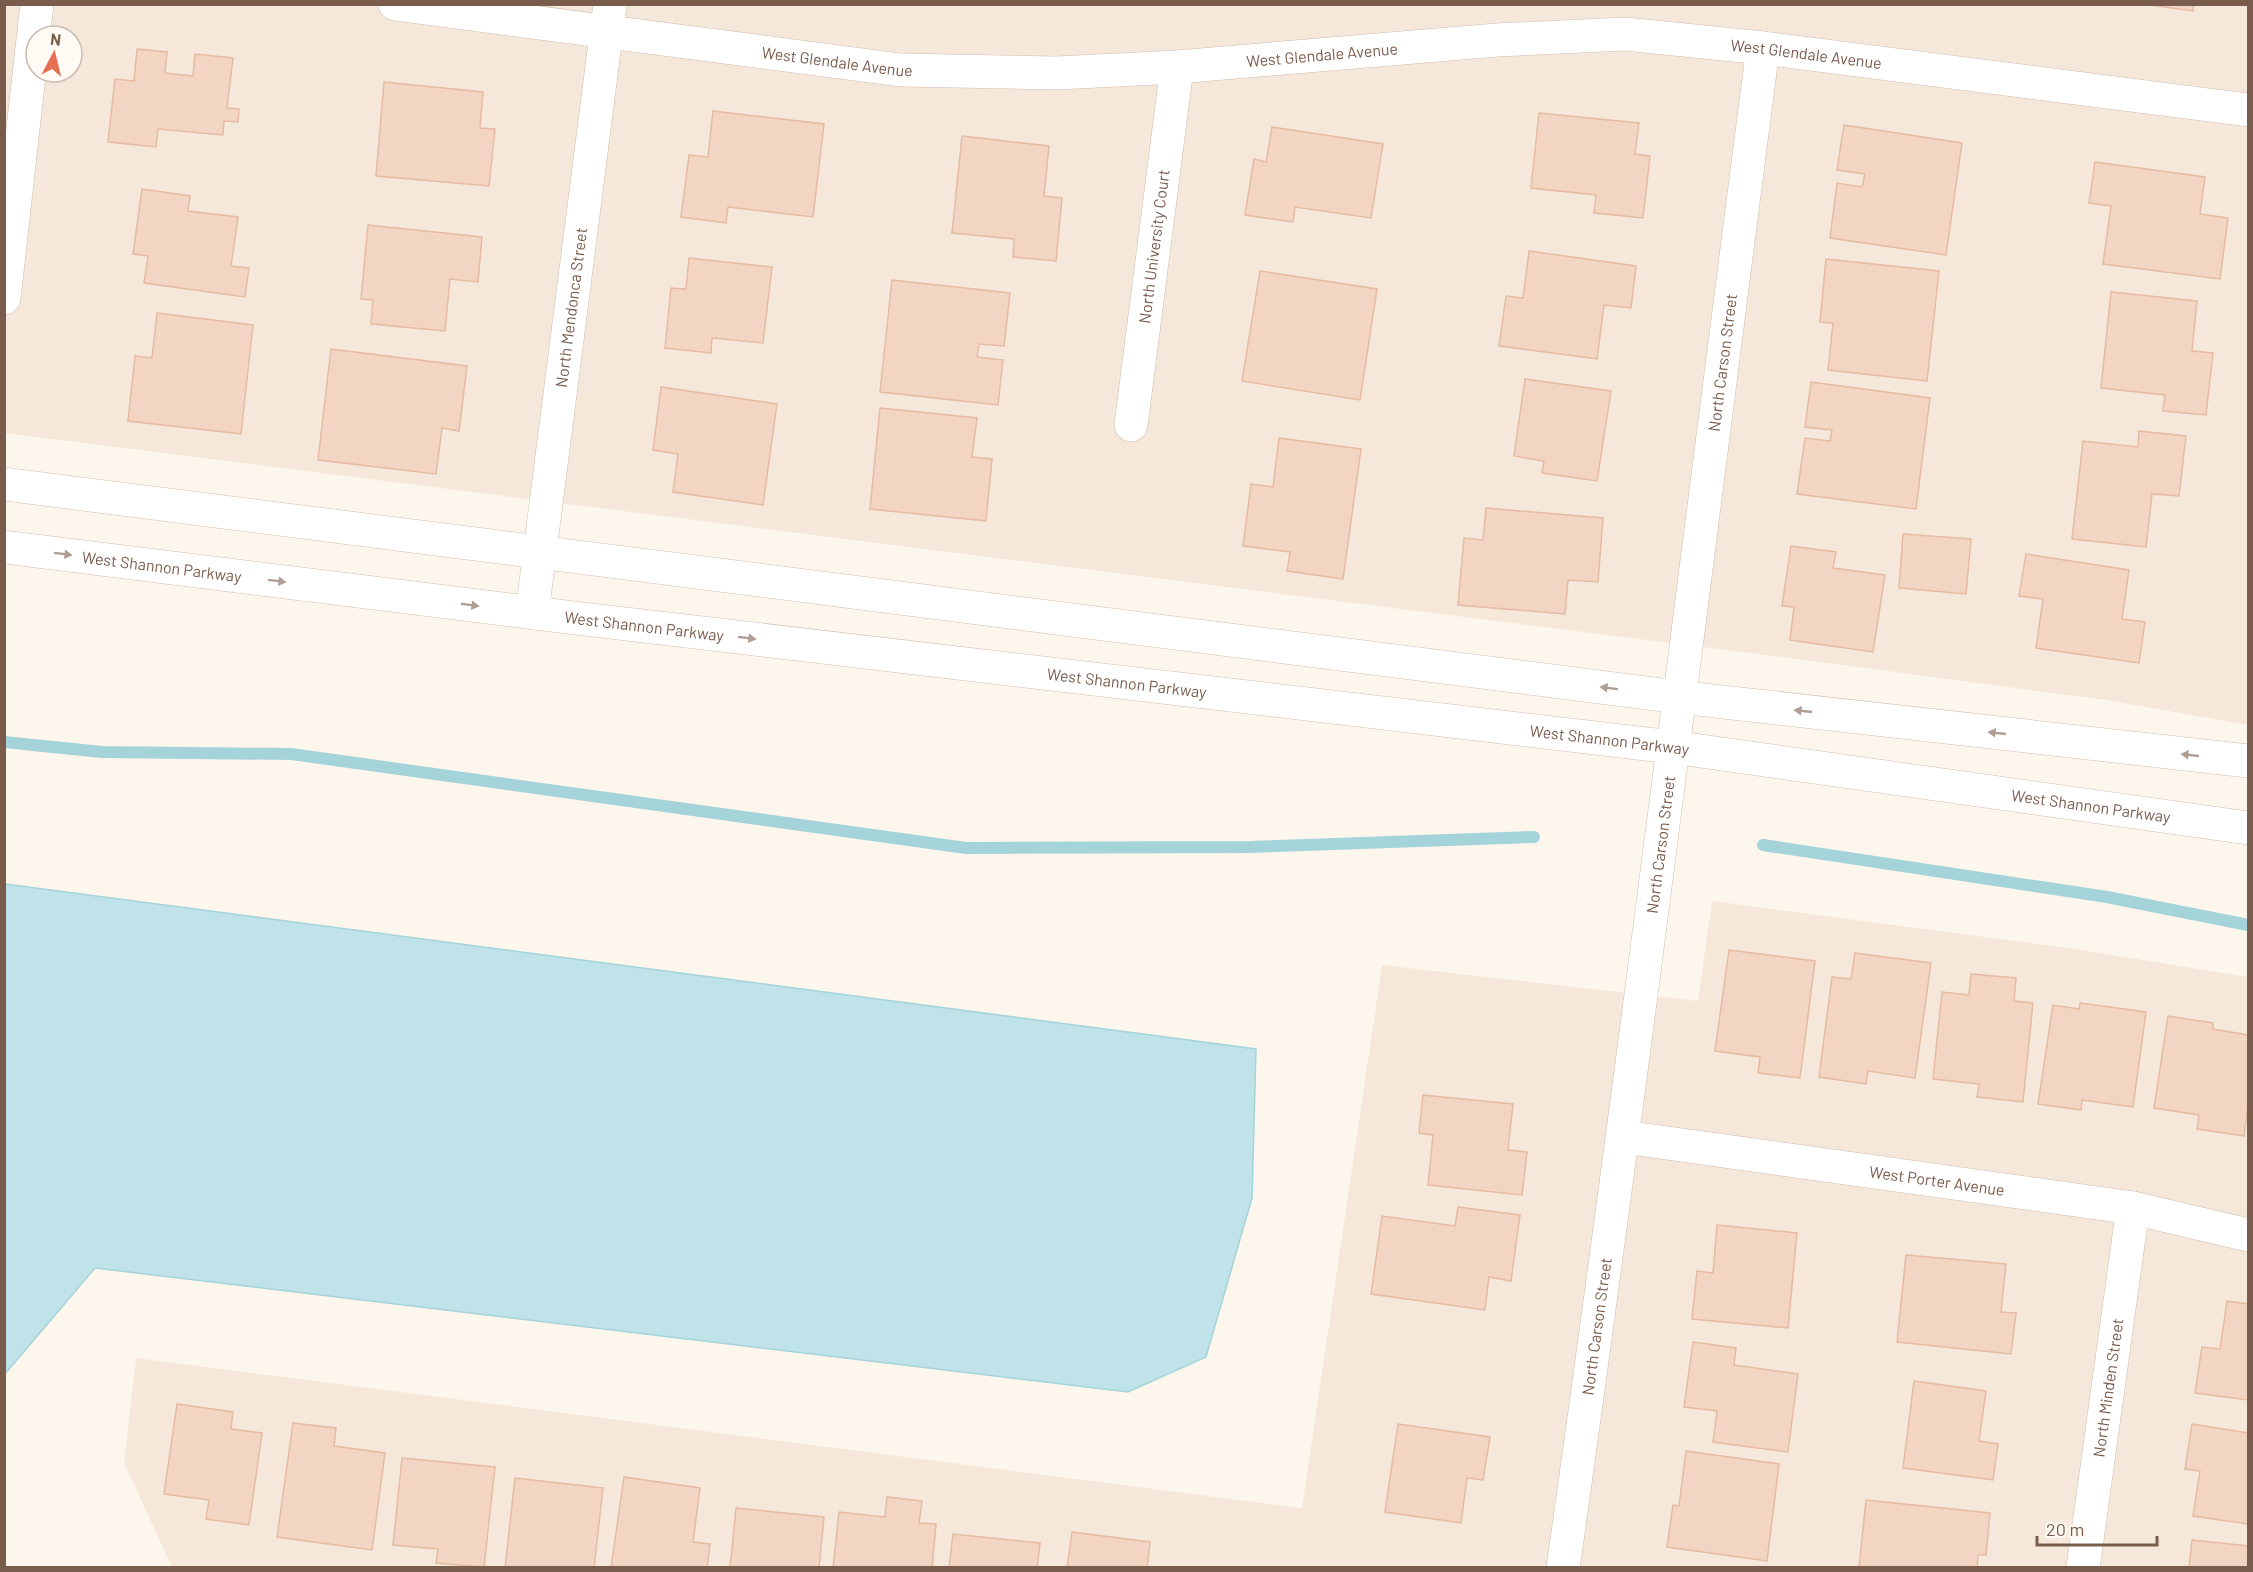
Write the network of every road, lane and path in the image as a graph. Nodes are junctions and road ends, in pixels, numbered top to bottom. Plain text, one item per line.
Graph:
1 (37, 4) edge
2 (395, 4) edge
3 (609, 18) edge
4 (1763, 48) junction
5 (1177, 67) junction
6 (2248, 110) edge
7 (4, 298) edge
8 (1131, 425) dead end
9 (4, 484) edge
10 (4, 547) edge
11 (540, 552) junction
12 (532, 613) junction
13 (1678, 698) junction
14 (1672, 747) junction
15 (2248, 761) edge
16 (2248, 828) edge
17 (1624, 1137) junction
18 (2133, 1208) junction
19 (2248, 1235) edge
20 (1563, 1568) edge
21 (2083, 1568) edge

1 - 7 street
2 - 3 street, West Glendale Avenue
3 - 5 street, West Glendale Avenue
3 - 11 street, North Mendonca Street
4 - 5 street, West Glendale Avenue
4 - 6 street, West Glendale Avenue
4 - 13 street, North Carson Street
5 - 8 street, North University Court
9 - 11 street
10 -> 12 street, West Shannon Parkway
11 - 12 street, North Mendonca Street
13 -> 11 street
12 -> 14 street, West Shannon Parkway
13 - 14 street, North Carson Street
15 -> 13 street
14 - 16 street, West Shannon Parkway
14 - 17 street, North Carson Street
17 - 18 street, West Porter Avenue
17 - 20 street, North Carson Street
18 - 19 street, West Porter Avenue
18 - 21 street, North Minden Street

